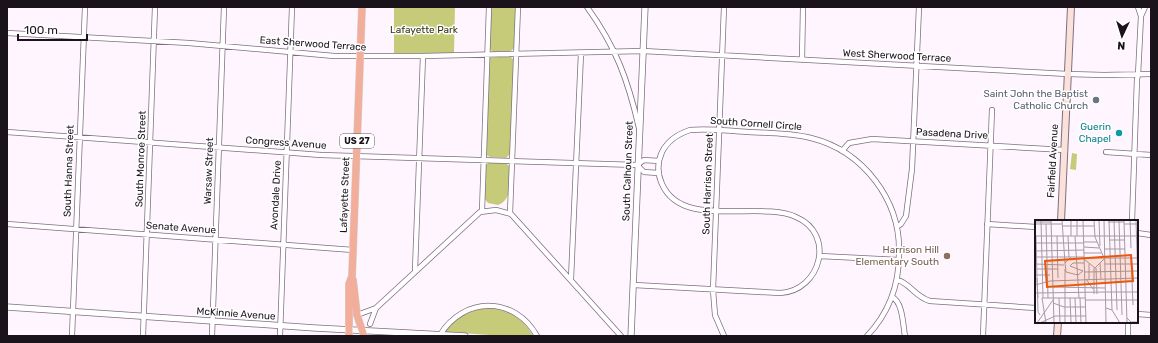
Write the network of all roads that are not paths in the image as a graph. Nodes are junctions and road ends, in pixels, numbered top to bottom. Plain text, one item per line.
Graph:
1 (85, 7) edge
2 (156, 7) edge
3 (224, 7) edge
4 (292, 7) edge
5 (362, 7) edge
6 (489, 7) edge
7 (518, 7) edge
8 (587, 7) edge
9 (644, 7) edge
10 (724, 7) edge
11 (803, 7) edge
12 (919, 7) edge
13 (1071, 7) edge
14 (1138, 7) edge
15 (1145, 7) edge
16 (1141, 16) junction
17 (7, 33) edge
18 (84, 38) junction
19 (154, 41) junction
20 (223, 47) junction
21 (643, 51) junction
22 (290, 52) junction
23 (616, 52) junction
24 (581, 53) junction
25 (487, 54) junction
26 (516, 54) junction
27 (423, 56) junction
28 (723, 56) junction
29 (360, 57) junction
30 (802, 60) junction
31 (917, 66) junction
32 (1068, 74) junction
33 (1151, 74) edge
34 (1138, 75) junction
35 (632, 98) junction
36 (640, 98) junction
37 (992, 110) dead end
38 (639, 128) junction
39 (719, 130) junction
40 (7, 132) edge
41 (80, 137) junction
42 (914, 141) junction
43 (150, 143) junction
44 (990, 145) junction
45 (219, 148) junction
46 (1065, 150) junction
47 (842, 151) junction
48 (287, 152) junction
49 (1106, 152) dead end
50 (1135, 154) junction
51 (1151, 155) edge
52 (357, 156) junction
53 (419, 157) junction
54 (483, 160) junction
55 (512, 161) junction
56 (659, 161) junction
57 (576, 163) junction
58 (637, 165) junction
59 (658, 173) junction
60 (717, 210) junction
61 (482, 211) junction
62 (510, 214) junction
63 (1061, 220) edge
64 (1132, 220) edge
65 (7, 224) edge
66 (987, 224) junction
67 (898, 226) junction
68 (1035, 227) edge
69 (76, 230) junction
70 (1138, 233) edge
71 (146, 235) junction
72 (1151, 235) edge
73 (215, 239) junction
74 (283, 245) junction
75 (353, 250) junction
76 (820, 256) junction
77 (899, 260) junction
78 (415, 270) junction
79 (352, 276) junction
80 (571, 279) junction
81 (897, 280) junction
82 (634, 285) junction
83 (713, 290) junction
84 (892, 297) junction
85 (984, 305) junction
86 (7, 308) edge
87 (376, 308) junction
88 (1035, 308) edge
89 (73, 312) junction
90 (1138, 314) edge
91 (1151, 314) edge
92 (357, 315) junction
93 (144, 317) junction
94 (213, 322) junction
95 (1058, 323) edge
96 (1128, 323) edge
97 (370, 324) dead end
98 (281, 326) junction
99 (349, 333) edge
100 (363, 333) edge
101 (440, 335) junction
102 (72, 336) edge
103 (144, 336) edge
104 (212, 336) edge
105 (280, 336) edge
106 (465, 336) edge
107 (537, 336) edge
108 (621, 336) edge
109 (631, 336) edge
110 (724, 336) edge
111 (867, 336) edge
112 (905, 336) edge
113 (983, 336) edge
114 (1057, 336) edge
115 (1128, 336) edge

1 - 18 street, South Hanna Street
2 - 19 street, South Monroe Street
3 - 20 street, Warsaw Street
4 - 22 street, Avondale Drive
5 - 29 highway, Lafayette Street / US 27
6 - 25 street
7 - 26 street
8 - 23 street
9 - 21 street, South Calhoun Street
10 - 28 street, South Harrison Street
11 - 30 street
12 - 31 street
13 - 32 main road, Fairfield Avenue
14 - 16 street
15 - 16 street
16 - 34 street
17 - 18 street, East Sherwood Terrace
18 - 19 street, East Sherwood Terrace
18 - 41 street, South Hanna Street
19 - 20 street, East Sherwood Terrace
19 - 43 street, South Monroe Street
20 - 22 street, East Sherwood Terrace
20 - 45 street, Warsaw Street
21 - 23 street, East Sherwood Terrace
21 - 28 street, West Sherwood Terrace
21 - 36 street, South Calhoun Street
22 - 29 street, East Sherwood Terrace
22 - 48 street, Avondale Drive
23 - 24 street, East Sherwood Terrace
23 - 35 street
24 - 26 street, East Sherwood Terrace
24 - 57 street
25 - 26 street, East Sherwood Terrace
25 - 27 street, East Sherwood Terrace
25 - 54 street
26 - 55 street
27 - 29 street, East Sherwood Terrace
27 - 53 street
28 - 30 street, West Sherwood Terrace
28 - 39 street, South Harrison Street
29 - 52 highway, Lafayette Street / US 27
30 - 31 street, West Sherwood Terrace
31 - 32 street, West Sherwood Terrace
31 - 42 street
32 - 34 street, West Sherwood Terrace
32 - 46 main road, Fairfield Avenue
33 - 34 street, West Sherwood Terrace
34 - 50 street
35 - 36 street
35 - 38 street
36 - 38 street, South Calhoun Street
37 - 44 street
38 - 58 street, South Calhoun Street
39 - 47 street, South Cornell Circle
39 - 56 street, South Cornell Circle
39 - 60 street, South Harrison Street
40 - 41 street, Congress Avenue
41 - 43 street, Congress Avenue
41 - 69 street, South Hanna Street
42 - 44 street, Pasadena Drive
42 - 47 street, Pasadena Drive
42 - 67 street
43 - 45 street, Congress Avenue
43 - 71 street, South Monroe Street
44 - 46 street, Pasadena Drive
44 - 66 street
45 - 48 street, Congress Avenue
45 - 73 street, Warsaw Street
46 - 63 main road, Fairfield Avenue
47 - 67 street, South Cornell Circle
48 - 52 street, Congress Avenue
48 - 74 street, Avondale Drive
49 - 50 street
50 - 51 street
50 - 64 street
52 - 53 street, Congress Avenue
52 - 75 highway, Lafayette Street / US 27
53 - 54 street, Congress Avenue
53 - 78 street
54 - 55 street, Congress Avenue
54 - 61 street
55 - 57 street, Congress Avenue
55 - 62 street
56 - 58 street
56 - 59 street, South Cornell Circle
57 - 58 street, Congress Avenue
57 - 80 street
58 - 59 street
58 - 82 street, South Calhoun Street
59 - 60 street
60 - 76 street
60 - 83 street, South Harrison Street
61 - 62 street
61 - 78 street
62 - 80 street
65 - 69 street, Senate Avenue
66 - 68 street
66 - 85 street
67 - 77 street, South Cornell Circle
69 - 71 street, Senate Avenue
69 - 89 street, South Hanna Street
70 - 72 street
71 - 73 street, Senate Avenue
71 - 93 street, South Monroe Street
73 - 74 street, Senate Avenue
73 - 94 street, Warsaw Street
74 - 75 street, Senate Avenue
74 - 98 street, Avondale Drive
75 - 79 highway, Lafayette Street / US 27
76 - 77 street
76 - 83 street
77 - 81 street, South Cornell Circle
78 - 87 street
79 - 92 highway, US 27
79 - 99 highway, Lafayette Street / US 27
80 - 108 street
81 - 84 street, South Cornell Circle
81 - 85 street
82 - 83 street
82 - 109 street, South Calhoun Street
83 - 110 street, South Harrison Street
84 - 111 street, South Cornell Circle
84 - 112 street
85 - 88 street
85 - 113 street
86 - 89 street, McKinnie Avenue
87 - 92 street
87 - 97 street
89 - 93 street, McKinnie Avenue
89 - 102 street, South Hanna Street
90 - 91 street
92 - 100 highway, US 27
93 - 94 street, McKinnie Avenue
93 - 103 street, South Monroe Street
94 - 98 street, McKinnie Avenue
94 - 104 street, Warsaw Street
95 - 114 main road
96 - 115 street
98 - 99 street, McKinnie Avenue
98 - 105 street, Avondale Drive
99 - 100 street, McKinnie Avenue
100 - 101 street, McKinnie Avenue
101 - 106 street, McKinnie Avenue
101 - 107 street

